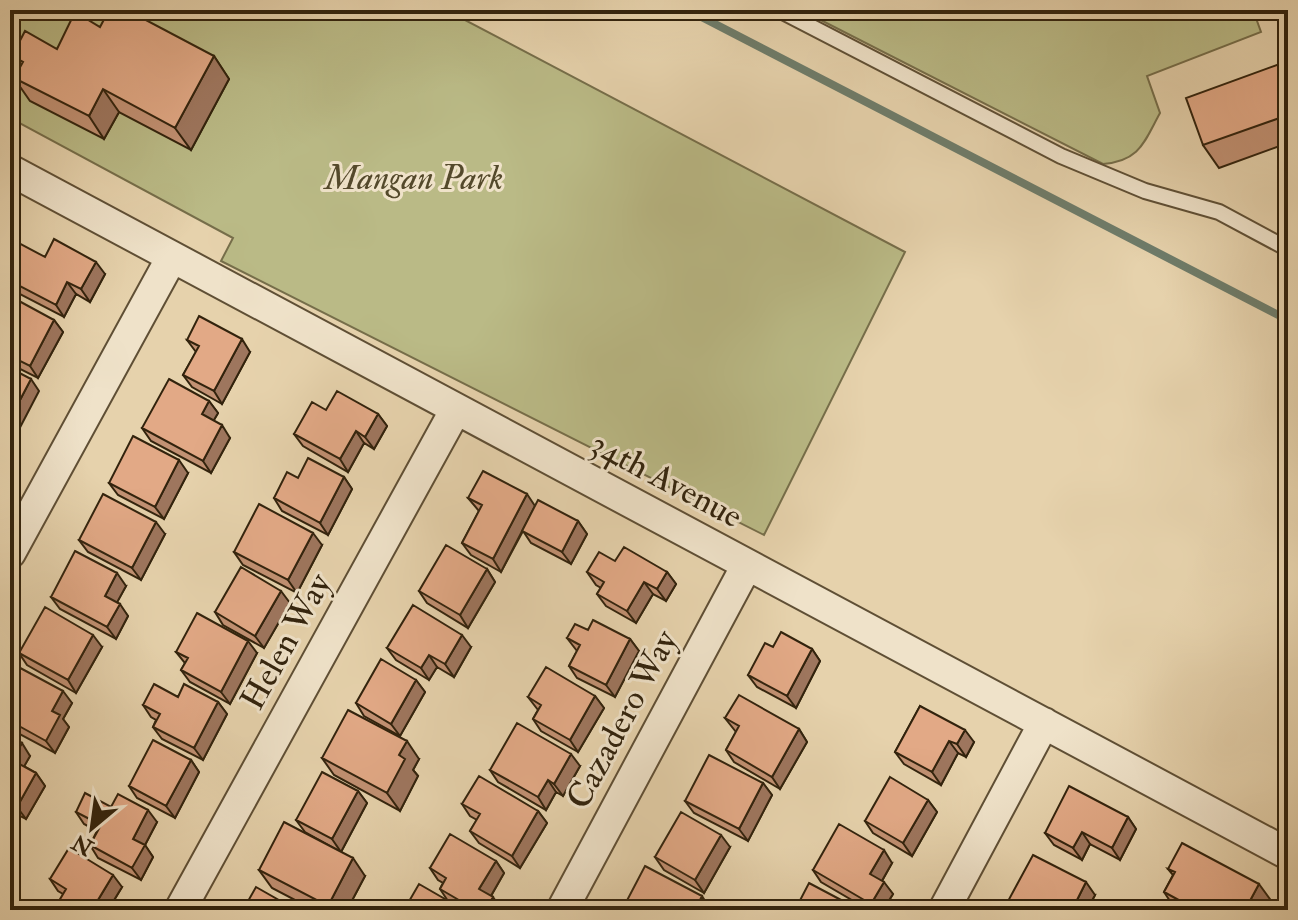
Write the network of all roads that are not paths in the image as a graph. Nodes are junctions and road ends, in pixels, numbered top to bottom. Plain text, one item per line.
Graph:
1 (779, 10) edge
2 (10, 170) edge
3 (1288, 249) edge
4 (172, 257) junction
5 (456, 409) junction
6 (10, 553) edge
7 (747, 565) junction
8 (1044, 723) junction
9 (1288, 854) edge
10 (180, 910) edge
11 (562, 910) edge
12 (944, 910) edge

1 - 3 lane
2 - 4 street, 34th Avenue
4 - 5 street, 34th Avenue
4 - 6 street
5 - 7 street, 34th Avenue
5 - 10 street, Helen Way
7 - 8 street, 34th Avenue
7 - 11 street, Cazadero Way
8 - 9 street, 34th Avenue
8 - 12 street

